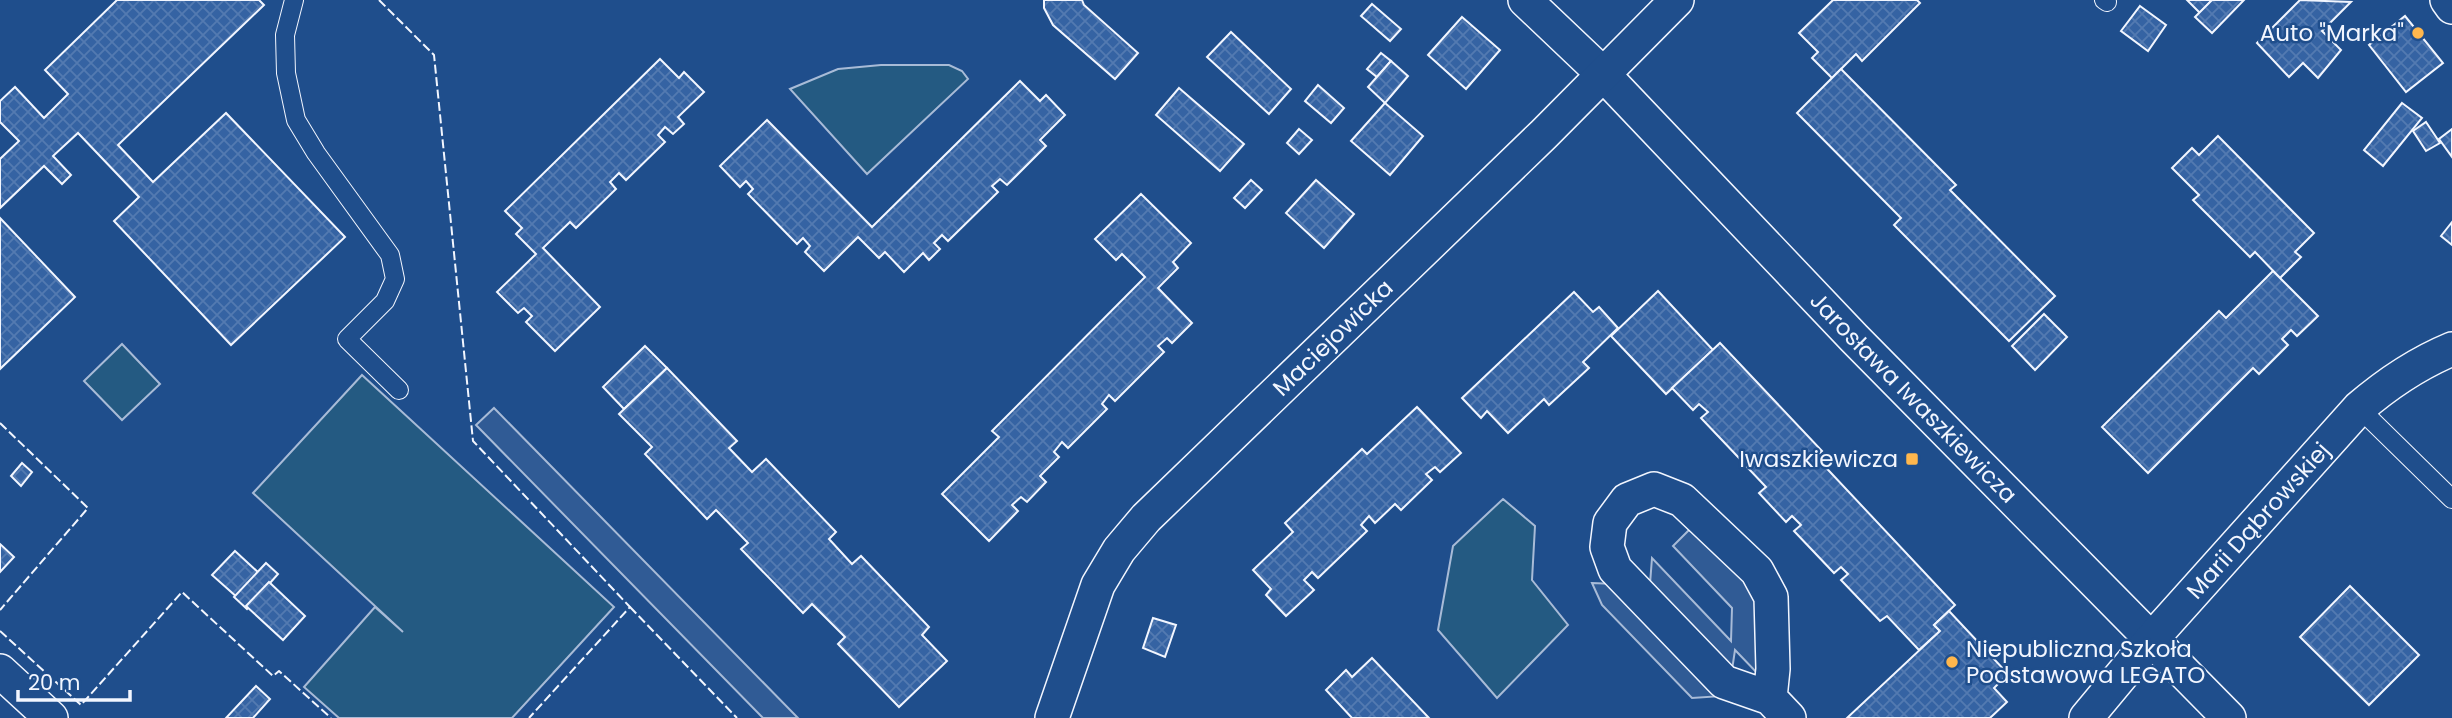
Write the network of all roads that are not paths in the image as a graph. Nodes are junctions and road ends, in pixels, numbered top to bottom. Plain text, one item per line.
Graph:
1 (294, 0) edge
2 (1525, 0) edge
3 (1677, 0) edge
4 (2447, 0) edge
5 (2452, 7) edge
6 (1602, 74) junction
7 (2452, 349) edge
8 (399, 390) dead end
9 (2359, 408) junction
10 (2450, 493) edge
11 (2150, 641) junction
12 (0, 671) edge
13 (1780, 708) edge
14 (51, 718) edge
15 (1052, 718) edge
16 (2086, 718) edge
17 (2229, 718) edge

1 - 8 lane
2 - 6 street, Jarosława Iwaszkiewicza
3 - 6 street, Maciejowicka
4 - 5 street
6 - 11 street, Jarosława Iwaszkiewicza
6 - 15 street, Maciejowicka
7 - 9 street, Marii Dąbrowskiej
9 - 10 lane
9 - 11 street, Marii Dąbrowskiej
11 - 16 street, Marii Dąbrowskiej
11 - 17 street, Jarosława Iwaszkiewicza
12 - 14 street
13 - 13 street

